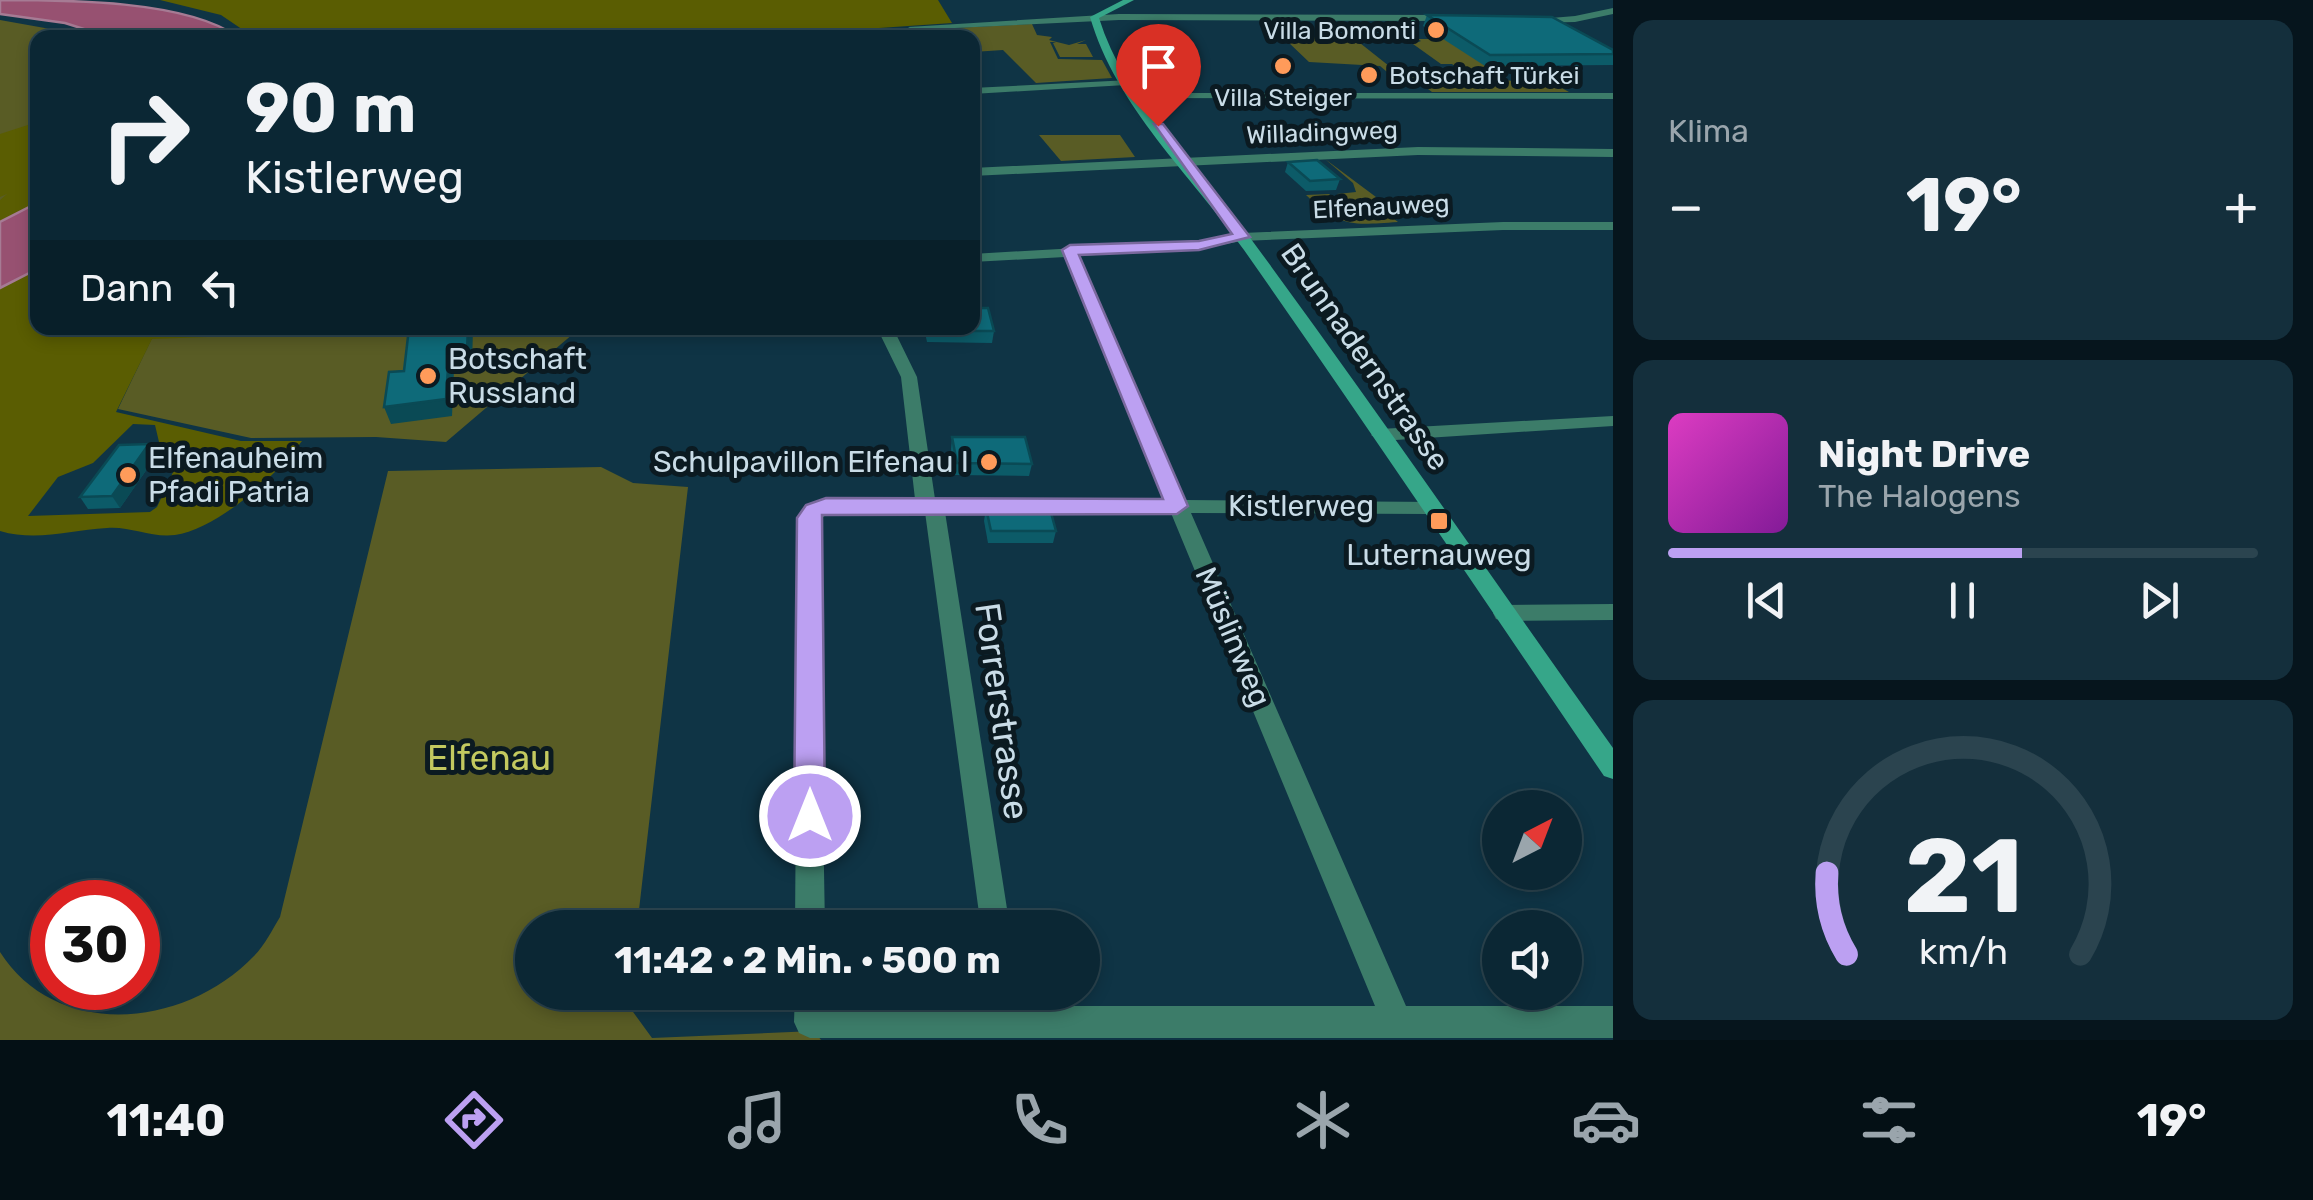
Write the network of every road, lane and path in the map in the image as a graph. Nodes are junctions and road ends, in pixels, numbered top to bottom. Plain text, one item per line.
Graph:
1 (1131, 0) edge
2 (1613, 12) edge
3 (1094, 18) junction
4 (1464, 18) edge
5 (1519, 20) edge
6 (913, 27) dead end
7 (1126, 82) junction
8 (980, 91) edge
9 (1136, 96) junction
10 (1613, 96) edge
11 (1613, 153) edge
12 (1185, 160) junction
13 (980, 172) edge
14 (1613, 226) edge
15 (1242, 237) junction
16 (1070, 250) junction
17 (980, 257) edge
18 (888, 335) edge
19 (1613, 420) edge
20 (1380, 435) junction
21 (930, 506) junction
22 (1177, 506) junction
23 (1429, 507) junction
24 (1613, 612) edge
25 (1504, 613) junction
26 (1613, 768) edge
27 (810, 910) edge
28 (993, 910) edge
29 (1059, 1010) edge
30 (1613, 1022) edge
31 (1396, 1023) junction

1 - 3 street
2 - 5 street
3 - 4 street
3 - 6 street
3 - 7 street, Brunnadernstrasse
7 - 8 street
7 - 9 street, Brunnadernstrasse
9 - 10 street
9 - 12 street, Brunnadernstrasse
11 - 12 street, Willadingweg
12 - 13 street, Willadingweg
12 - 15 street, Brunnadernstrasse
14 - 15 street, Elfenauweg
15 - 16 street, Elfenauweg
15 - 20 street, Brunnadernstrasse
16 - 17 street, Elfenauweg
16 - 22 street, Müslinweg
18 - 21 street, Forrerstrasse
19 - 20 street
20 - 23 street, Brunnadernstrasse
21 - 22 street, Kistlerweg
21 - 27 street, Kistlerweg
21 - 28 street, Forrerstrasse
22 - 23 street, Kistlerweg
22 - 31 street, Müslinweg
23 - 25 street, Brunnadernstrasse
24 - 25 street
25 - 26 street, Brunnadernstrasse
29 - 31 street
30 - 31 street

